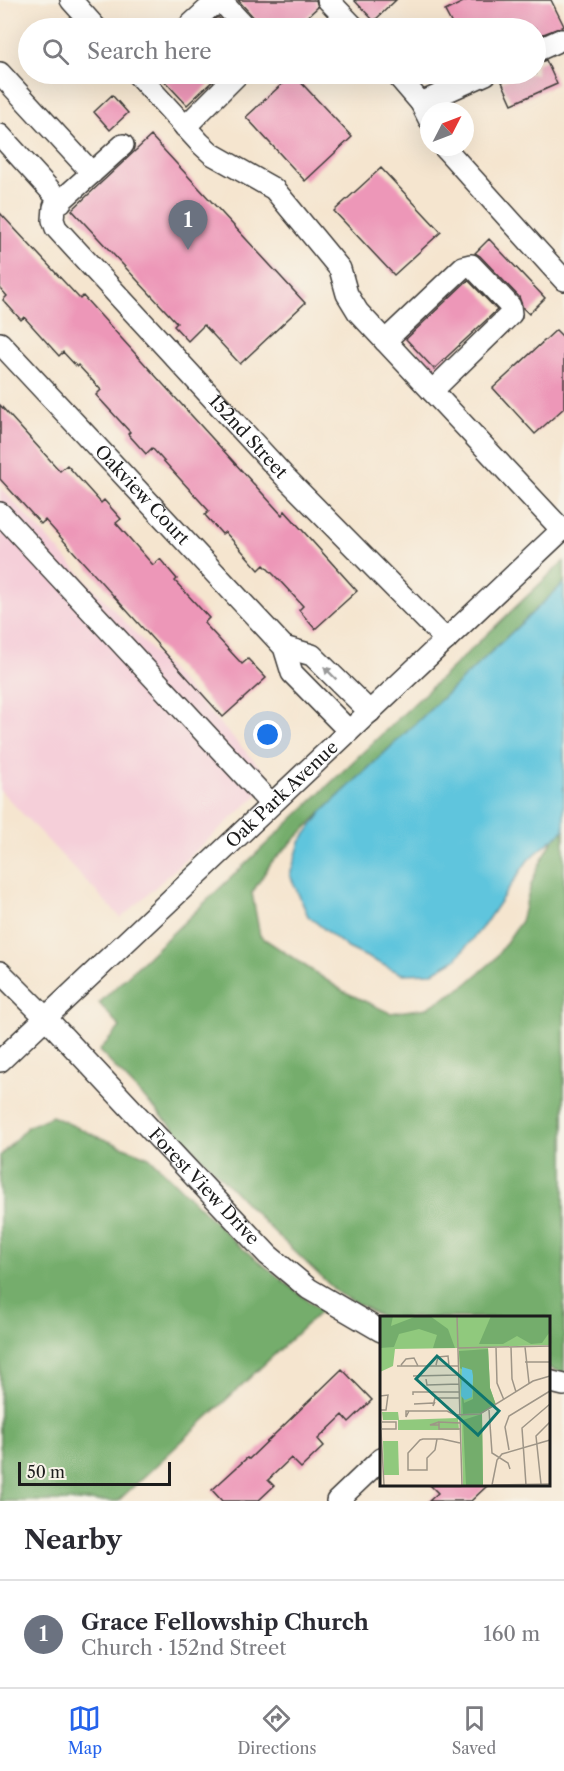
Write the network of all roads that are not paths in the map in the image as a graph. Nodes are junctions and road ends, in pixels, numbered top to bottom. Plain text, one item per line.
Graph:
1 (71, 0) edge
2 (328, 0) edge
3 (87, 18) edge
4 (198, 18) edge
5 (237, 18) edge
6 (345, 18) edge
7 (564, 40) edge
8 (546, 46) edge
9 (0, 73) edge
10 (147, 84) edge
11 (228, 84) edge
12 (404, 84) edge
13 (470, 84) edge
14 (440, 102) edge
15 (420, 105) edge
16 (185, 127) junction
17 (0, 135) edge
18 (123, 144) dead end
19 (452, 156) edge
20 (92, 173) junction
21 (61, 202) junction
22 (564, 280) edge
23 (385, 341) junction
24 (0, 343) edge
25 (432, 391) junction
26 (0, 513) edge
27 (563, 529) edge
28 (446, 640) junction
29 (284, 647) junction
30 (370, 712) junction
31 (349, 731) junction
32 (272, 804) junction
33 (0, 972) edge
34 (46, 1018) junction
35 (0, 1062) edge
36 (380, 1330) edge
37 (549, 1381) edge
38 (564, 1385) edge
39 (380, 1460) edge
40 (337, 1501) edge

1 - 3 street
2 - 6 street
4 - 5 street
7 - 8 street
9 - 20 street
10 - 16 street
11 - 16 street
12 - 15 street
13 - 14 street
16 - 23 street
17 - 21 street
18 - 20 street
19 - 22 street
20 - 21 street
21 - 28 street, 152nd Street
23 - 25 street
23 - 25 street
24 - 29 street, Oakview Court
25 - 27 street
26 - 32 street
27 - 28 street, Oak Park Avenue
28 - 30 street, Oak Park Avenue
30 -> 29 street
29 - 31 street, Oakview Court
30 - 31 street, Oak Park Avenue
31 - 32 street, Oak Park Avenue
32 - 34 street, Oak Park Avenue
33 - 34 street, Forest View Drive
34 - 35 street, Oak Park Avenue
34 - 36 street, Forest View Drive
37 - 38 street
39 - 40 street

